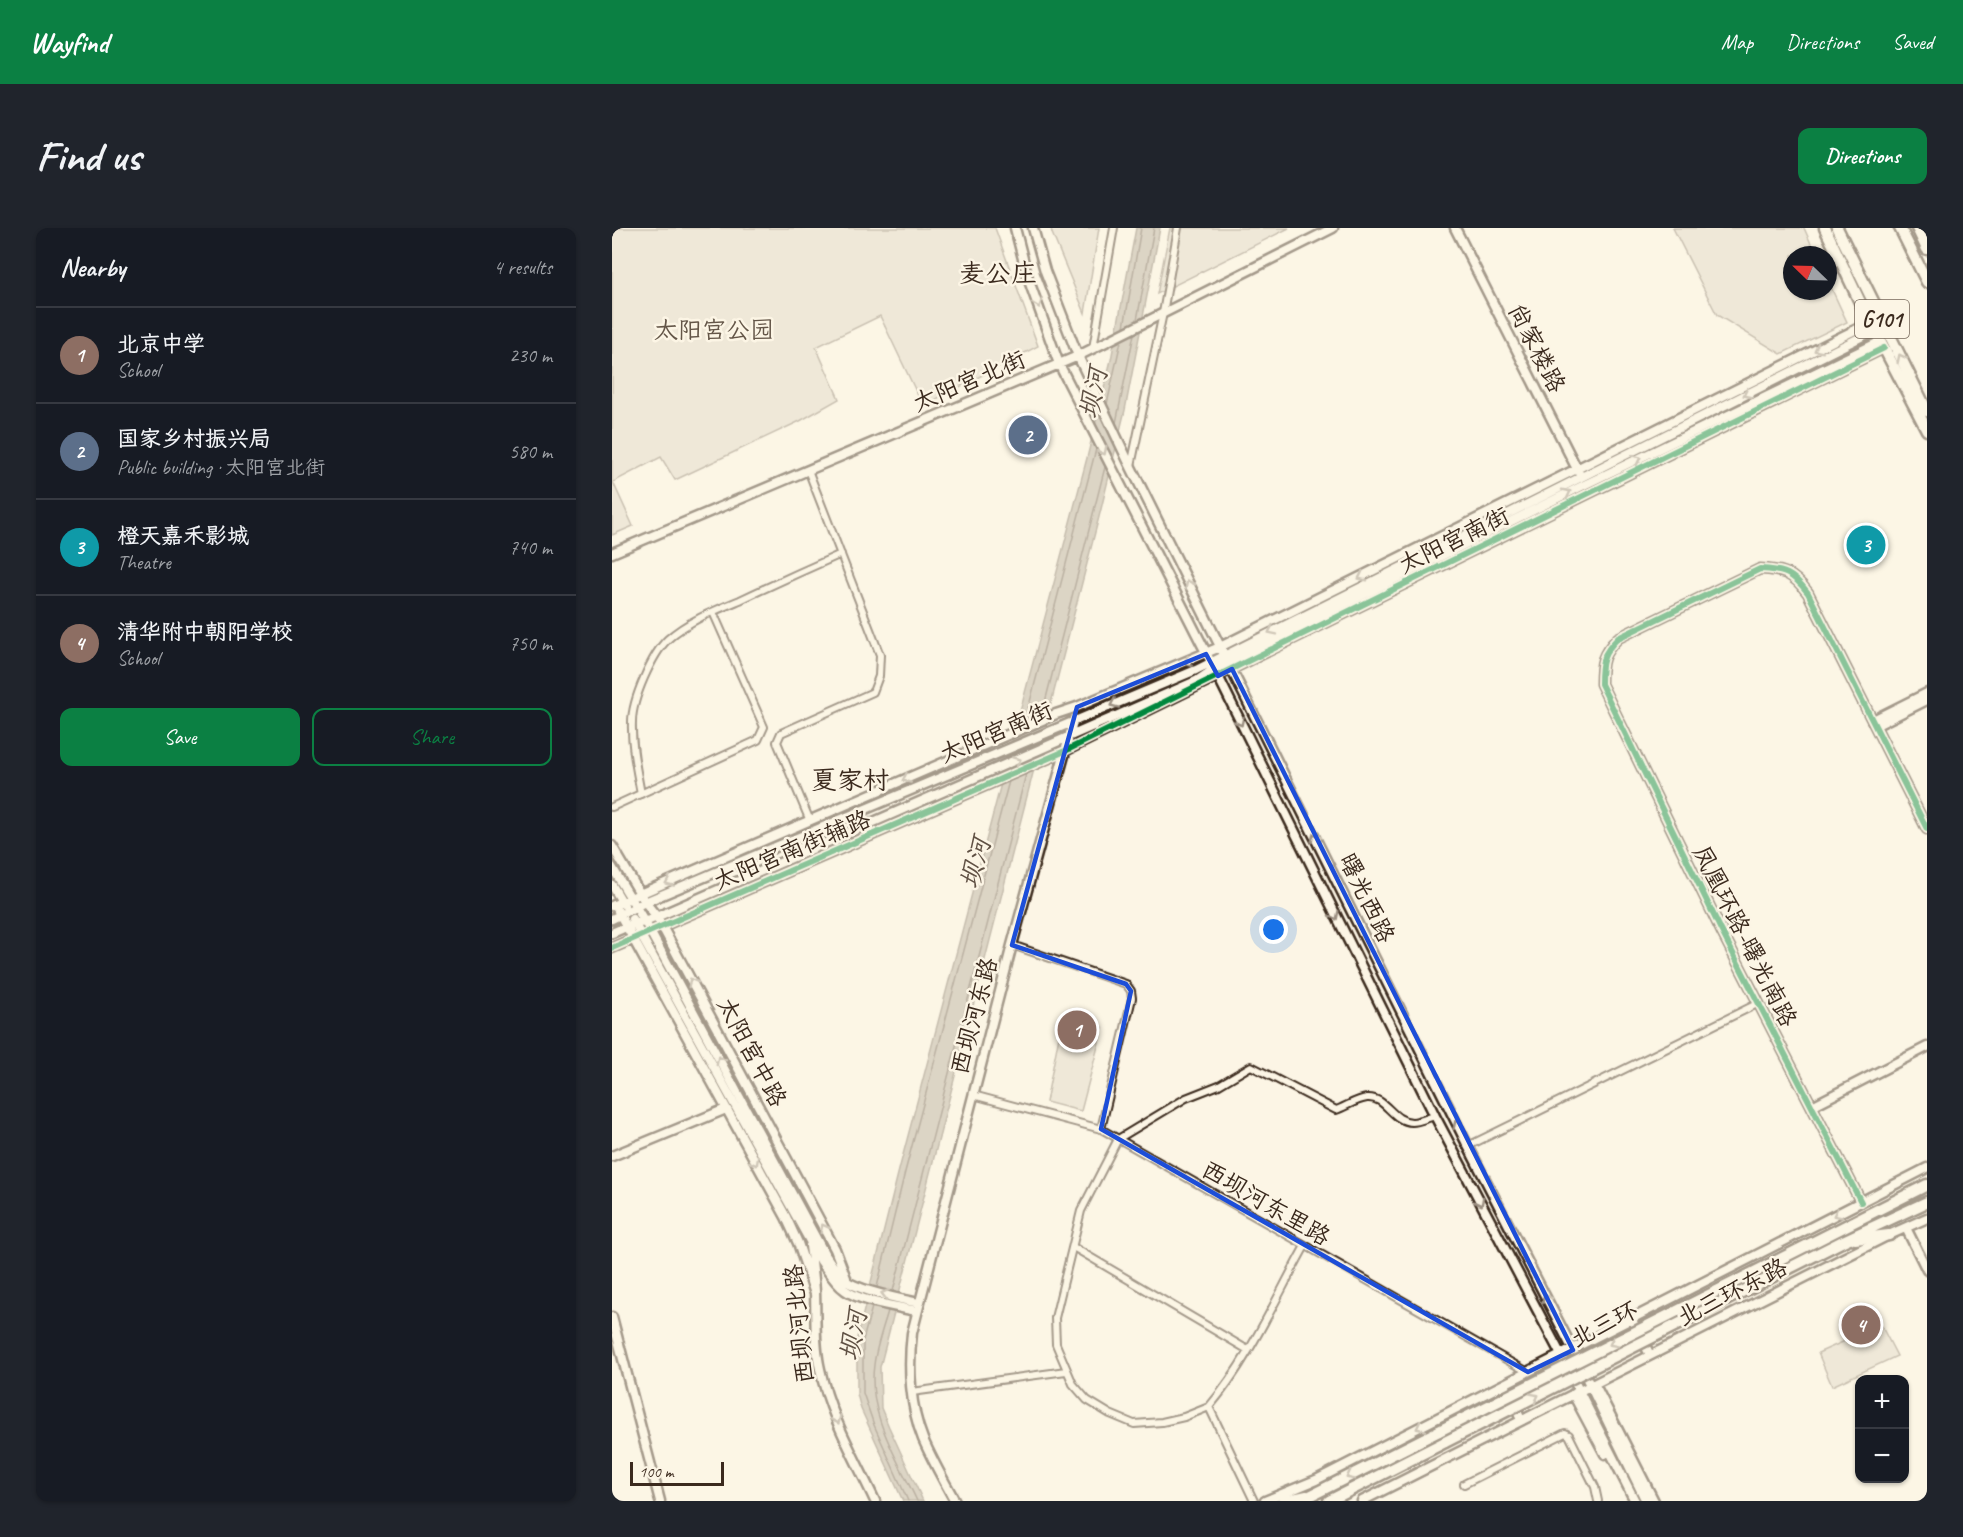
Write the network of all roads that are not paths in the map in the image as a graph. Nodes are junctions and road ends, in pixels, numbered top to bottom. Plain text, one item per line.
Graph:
1 (1016, 228) edge
2 (1033, 228) edge
3 (1114, 228) edge
4 (1178, 228) edge
5 (1333, 228) edge
6 (1455, 228) edge
7 (1824, 228) edge
8 (1837, 228) edge
9 (1900, 228) edge
10 (1917, 228) edge
11 (1927, 249) edge
12 (1927, 282) edge
13 (1162, 313) junction
14 (1873, 326) junction
15 (1882, 345) junction
16 (1093, 348) junction
17 (1078, 356) junction
18 (1059, 364) junction
19 (1927, 411) edge
20 (1927, 430) edge
21 (1130, 464) junction
22 (808, 471) junction
23 (1580, 477) junction
24 (612, 554) edge
25 (841, 554) junction
26 (713, 612) junction
27 (1226, 658) junction
28 (1212, 666) junction
29 (1927, 693) edge
30 (1927, 700) edge
31 (1077, 707) junction
32 (1073, 721) junction
33 (1874, 723) junction
34 (1068, 739) junction
35 (1065, 752) junction
36 (986, 786) joint
37 (641, 794) junction
38 (612, 807) edge
39 (810, 821) junction
40 (1927, 828) edge
41 (612, 846) edge
42 (612, 867) edge
43 (612, 885) edge
44 (643, 898) junction
45 (634, 902) junction
46 (615, 903) edge
47 (620, 915) edge
48 (657, 917) junction
49 (645, 922) junction
50 (630, 925) junction
51 (662, 926) junction
52 (650, 931) junction
53 (612, 933) edge
54 (637, 937) junction
55 (1012, 945) junction
56 (612, 948) edge
57 (1759, 1003) junction
58 (715, 1025) junction
59 (704, 1030) junction
60 (1927, 1047) edge
61 (725, 1087) junction
62 (737, 1091) junction
63 (974, 1095) junction
64 (1812, 1106) junction
65 (726, 1109) junction
66 (761, 1110) junction
67 (1435, 1116) junction
68 (737, 1128) junction
69 (1101, 1129) junction
70 (1118, 1139) junction
71 (1468, 1146) junction
72 (612, 1156) edge
73 (1927, 1168) edge
74 (1927, 1185) edge
75 (1862, 1202) junction
76 (1927, 1202) edge
77 (1927, 1218) edge
78 (1906, 1228) junction
79 (1889, 1235) junction
80 (808, 1239) junction
81 (1843, 1241) junction
82 (1305, 1246) junction
83 (1072, 1247) junction
84 (1927, 1270) edge
85 (847, 1282) junction
86 (857, 1291) junction
87 (815, 1294) junction
88 (914, 1306) junction
89 (612, 1317) edge
90 (1632, 1320) junction
91 (1248, 1350) junction
92 (1573, 1350) junction
93 (1561, 1355) junction
94 (1650, 1355) junction
95 (1066, 1371) junction
96 (1528, 1372) junction
97 (1505, 1384) junction
98 (1591, 1384) junction
99 (912, 1392) junction
100 (1576, 1392) junction
101 (1209, 1407) junction
102 (1521, 1420) junction
103 (1464, 1484) dead end
104 (1646, 1485) junction
105 (1313, 1494) junction
106 (1631, 1500) edge
107 (660, 1501) edge
108 (875, 1501) edge
109 (955, 1501) edge
110 (1254, 1501) edge
111 (1265, 1501) edge
112 (1284, 1501) edge
113 (1300, 1501) edge
114 (1329, 1501) edge
115 (1362, 1501) edge
116 (1598, 1501) edge
117 (1647, 1501) edge
118 (1654, 1501) edge

1 -> 18 street
2 - 17 street
3 - 16 street
4 - 13 street
5 - 13 street, 太阳宫北街
6 - 23 street, 尚家楼路
7 - 14 highway, G101
19 -> 8 highway, G101
9 - 12 highway
10 - 11 highway
13 - 16 street, 太阳宫北街
13 - 21 street
14 - 15 highway, G101
14 -> 23 street, 太阳宫南街
15 - 20 highway, G101
23 -> 15 street, 太阳宫南街
15 - 27 street, 太阳宫南街
16 - 17 street, 太阳宫北街
17 - 18 street, 太阳宫北街
17 - 21 street, 曙光西路
18 - 22 street, 太阳宫北街
18 -> 28 street, 曙光西路
27 -> 21 street, 曙光西路
22 - 24 street, 太阳宫北街
22 - 25 street
23 - 27 street, 太阳宫南街
23 -> 27 street, 太阳宫南街
25 - 26 street
25 - 39 street
26 - 37 street
26 - 37 street
27 - 28 street, 太阳宫南街
27 - 28 street, 太阳宫南街
71 -> 27 street, 曙光西路
28 -> 31 street, 太阳宫南街
28 -> 32 street, 太阳宫南街
28 - 34 street, 太阳宫南街
28 - 35 street, 太阳宫南街
28 -> 67 street, 曙光西路
29 - 33 street
30 - 33 street
31 - 32 street, 西坝河东路
31 -> 39 street, 太阳宫南街
32 - 34 street, 西坝河东路
32 - 44 street, 太阳宫南街
33 - 40 street
33 - 57 street, 凤凰环路-曙光南路
34 - 35 street, 西坝河东路
48 -> 34 street, 太阳宫南街
35 - 36 street, 太阳宫南街
35 - 55 street, 西坝河东路
36 - 51 street, 太阳宫南街辅路
37 - 38 street
39 -> 44 street, 太阳宫南街
41 - 44 street, 太阳宫中路
42 - 45 street, 太阳宫中路
43 - 46 street, 太阳宫中路
44 - 45 street, 太阳宫南街
44 - 48 street, 太阳宫中路
45 - 46 street, 太阳宫南街
45 - 47 street, 太阳宫南街
45 - 49 street, 太阳宫中路
46 - 47 street, 太阳宫中路
47 - 50 street, 太阳宫中路
48 - 49 street, 太阳宫南街
48 - 51 street, 太阳宫中路
49 - 50 street, 太阳宫南街
49 - 52 street, 太阳宫中路
50 - 53 street, 太阳宫南街
50 - 54 street, 太阳宫中路
51 - 52 street, 太阳宫南街辅路
58 -> 51 street, 太阳宫中路
52 - 54 street, 太阳宫南街辅路
52 - 59 street, 太阳宫中路
54 - 56 street, 太阳宫南街辅路
54 - 61 street, 太阳宫中路
54 - 65 street, 太阳宫中路
55 - 63 street, 西坝河东路
55 - 69 street
57 - 64 street, 凤凰环路-曙光南路
57 - 71 street
58 - 59 street
58 - 66 street, 太阳宫中路
62 -> 59 street, 太阳宫中路
60 - 64 street
61 - 68 street
61 - 80 street, 太阳宫中路
62 - 66 street
62 - 85 street, 太阳宫中路
63 - 69 street, 西坝河东里路
63 - 88 street, 西坝河东路
64 - 75 street, 凤凰环路-曙光南路
65 - 68 street, 太阳宫中路
65 - 72 street
85 -> 66 street, 太阳宫中路
67 - 70 street
67 -> 93 street, 曙光西路
68 -> 87 street, 太阳宫中路
69 - 70 street, 西坝河东里路
70 - 82 street, 西坝河东里路
70 - 83 street
92 -> 71 street, 曙光西路
73 - 75 street, 北三环东路
74 -> 105 highway, 北三环, bridge
75 -> 90 street, 北三环东路
76 - 81 highway, 北三环
77 - 78 street, 北三环东路
78 - 79 street, 北三环东路
78 - 84 street
79 - 81 highway
79 - 94 street, 北三环东路
80 - 86 street, 太阳宫中路
80 - 87 street, 西坝河北路
114 -> 81 highway, 北三环, bridge
82 - 91 street
82 - 96 street, 西坝河东里路
83 - 91 street
83 - 95 street
85 - 86 street, 太阳宫中路
86 - 88 street
87 -> 108 street, 西坝河北路
88 - 99 street, 西坝河东路
89 - 107 street
90 - 92 street, 北三环东路
90 - 94 street
91 - 101 street
92 - 93 street, 北三环东路
92 - 98 street, 曙光西路
93 - 96 street
93 - 100 street, 曙光西路
94 - 98 street, 北三环东路
95 - 99 street
95 - 101 street
96 - 97 street
97 - 102 street
97 -> 111 street
98 - 100 street, 北三环东路
98 - 104 street
98 - 117 street
99 - 109 street, 西坝河东路
100 - 102 street, 北三环东路
100 - 106 street, 曙光西路
101 - 110 street
102 - 115 street, 北三环东路
103 - 116 street
104 - 117 street
104 - 118 street
105 - 112 highway
105 - 113 highway, 北三环

